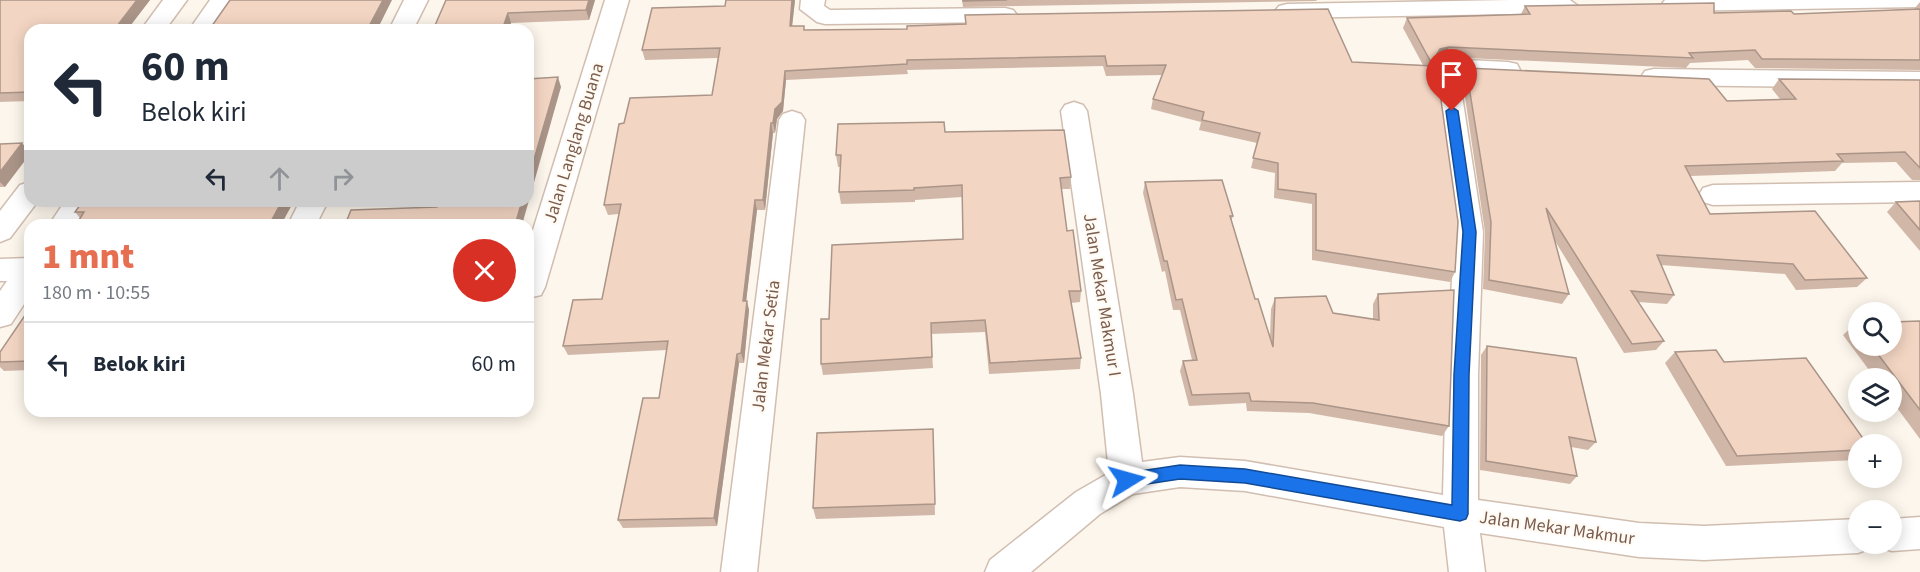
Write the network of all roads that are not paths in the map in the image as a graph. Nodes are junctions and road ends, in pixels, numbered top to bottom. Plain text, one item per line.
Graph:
1 (175, 0) edge
2 (222, 0) edge
3 (416, 0) edge
4 (617, 0) edge
5 (813, 0) edge
6 (1920, 0) edge
7 (1658, 4) edge
8 (1586, 6) edge
9 (1264, 11) edge
10 (1025, 15) edge
11 (157, 24) edge
12 (205, 24) edge
13 (404, 24) edge
14 (1527, 71) edge
15 (1632, 76) edge
16 (1920, 80) edge
17 (1074, 111) dead end
18 (792, 120) dead end
19 (1920, 192) edge
20 (1713, 195) dead end
21 (24, 200) edge
22 (0, 231) edge
23 (0, 270) edge
24 (24, 270) edge
25 (534, 274) edge
26 (24, 279) edge
27 (0, 315) edge
28 (1127, 480) junction
29 (1460, 514) junction
30 (1920, 533) edge
31 (1902, 534) edge
32 (1848, 536) edge
33 (740, 572) edge
34 (1003, 572) edge
35 (1467, 572) edge

1 - 11 street
2 - 12 street
3 - 13 street
4 - 25 street, Jalan Langlang Buana
5 - 10 street
6 - 7 street
8 - 9 street
14 - 29 street
15 - 16 street
17 - 28 street, Jalan Mekar Makmur I
18 - 33 street, Jalan Mekar Setia
19 - 20 street
21 - 22 street
23 - 24 street
26 - 27 street
28 - 29 street, Jalan Mekar Makmur
28 - 34 street, Jalan Mekar Makmur
29 - 32 street, Jalan Mekar Makmur
29 - 35 street
30 - 31 street

